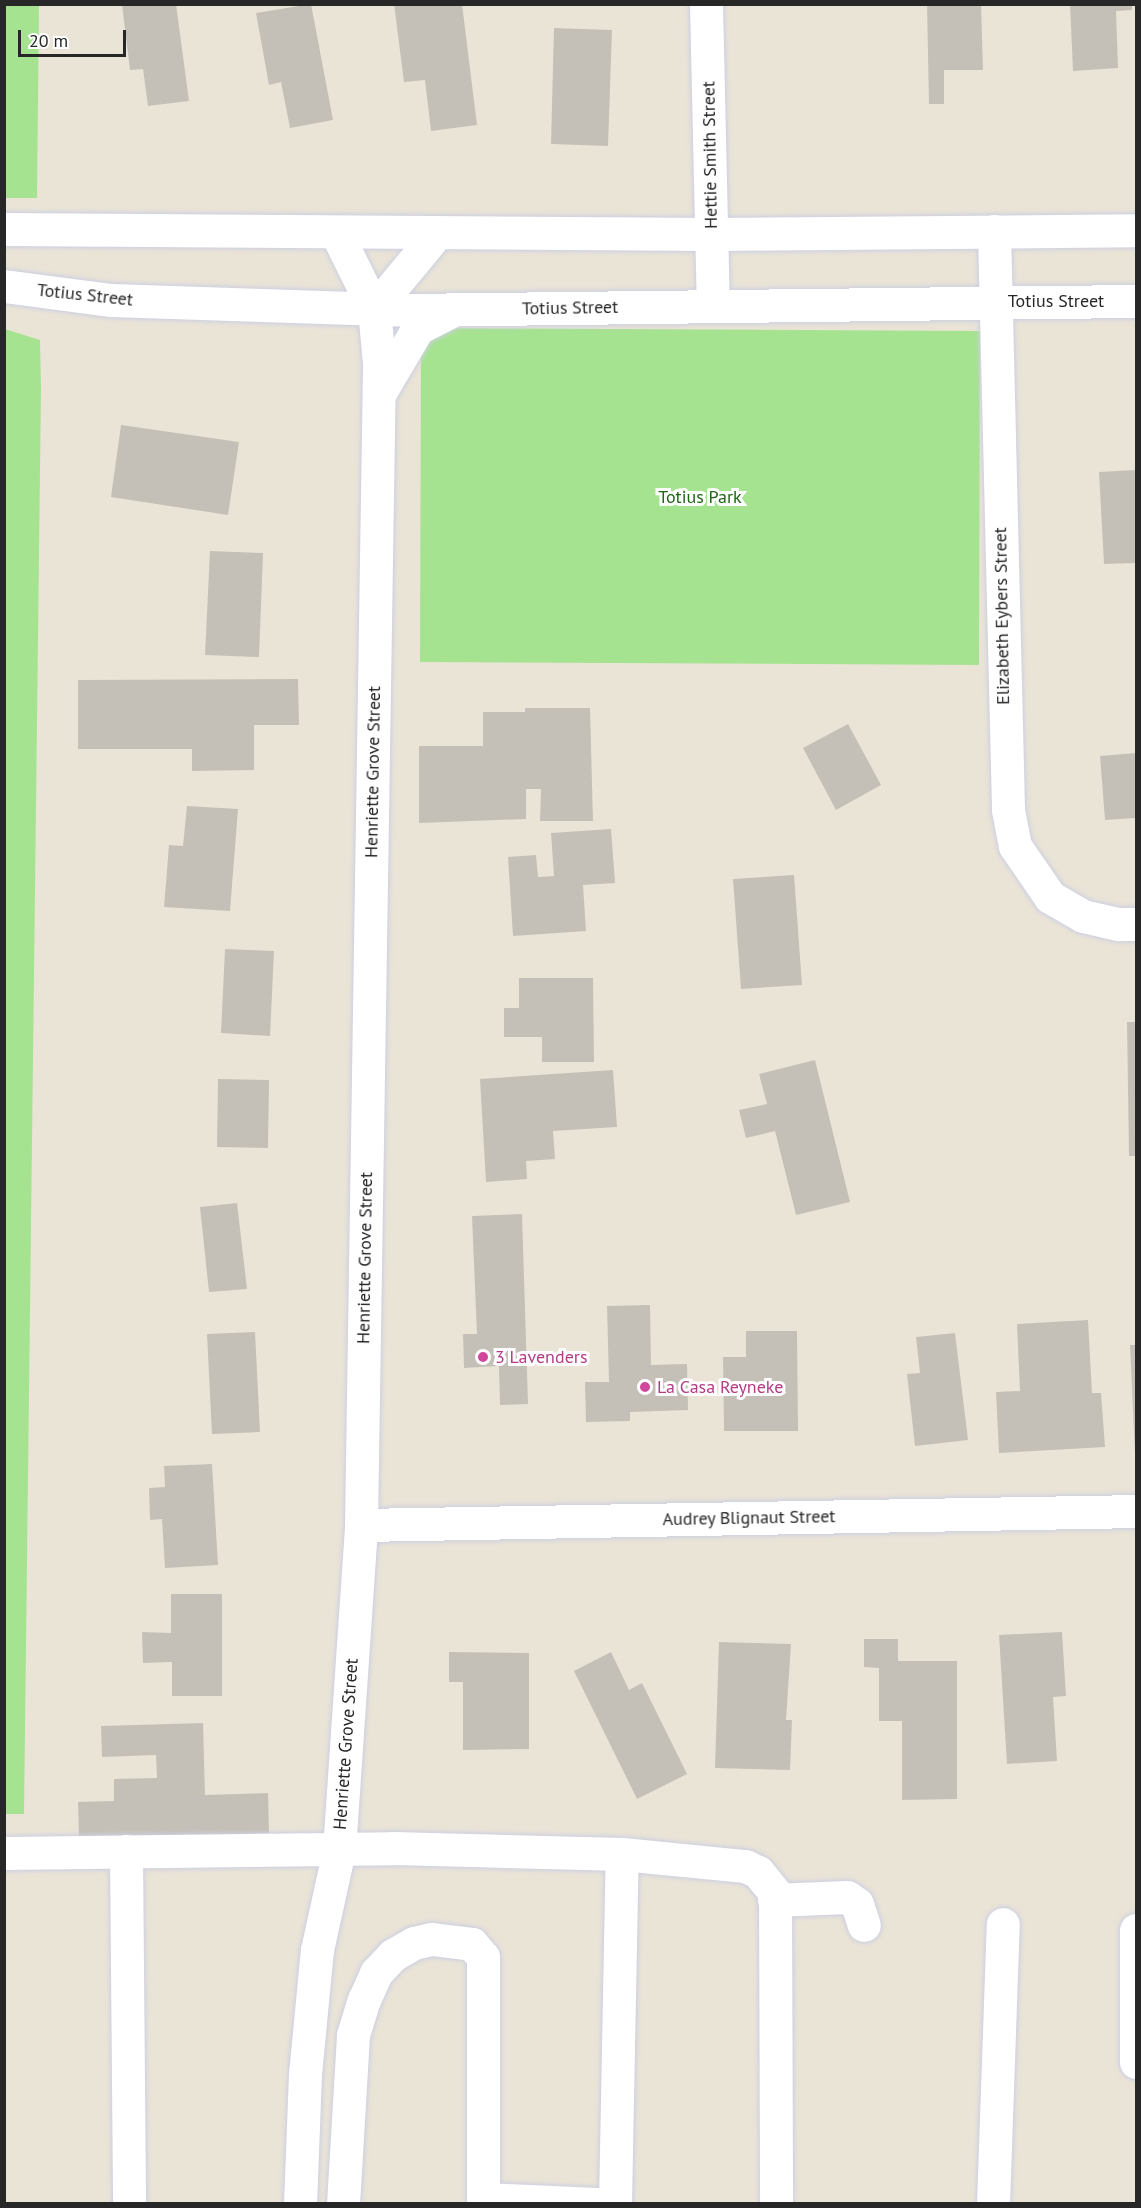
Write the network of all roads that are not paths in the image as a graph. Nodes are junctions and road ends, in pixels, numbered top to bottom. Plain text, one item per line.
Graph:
1 (706, 4) edge
2 (4, 229) edge
3 (1137, 230) edge
4 (994, 231) junction
5 (336, 232) junction
6 (438, 232) junction
7 (712, 234) junction
8 (4, 286) edge
9 (1137, 301) edge
10 (993, 302) junction
11 (713, 306) junction
12 (374, 309) junction
13 (454, 309) junction
14 (379, 394) junction
15 (1137, 924) edge
16 (1137, 1511) edge
17 (361, 1526) junction
18 (339, 1850) junction
19 (126, 1851) junction
20 (4, 1852) edge
21 (621, 1854) junction
22 (774, 1900) junction
23 (1003, 1924) dead end
24 (864, 1925) dead end
25 (1136, 1930) edge
26 (1137, 2062) edge
27 (483, 2201) edge
28 (129, 2204) edge
29 (300, 2204) edge
30 (343, 2204) edge
31 (597, 2204) edge
32 (615, 2204) edge
33 (776, 2204) edge
34 (993, 2204) edge

1 - 7 street, Hettie Smith Street
2 - 5 street
3 - 4 street
4 - 7 street
4 - 10 street, Elizabeth Eybers Street
5 - 6 street
5 - 12 street, Henriette Grove Street
6 - 7 street
6 - 12 street
7 - 11 street, Hettie Smith Street
8 - 12 street, Totius Street
9 - 10 street, Totius Street
10 - 11 street, Totius Street
10 - 15 street, Elizabeth Eybers Street
11 - 13 street, Totius Street
12 - 13 street, Totius Street
12 - 14 street, Henriette Grove Street
13 - 14 street
14 - 17 street, Henriette Grove Street
16 - 17 street, Audrey Blignaut Street
17 - 18 street, Henriette Grove Street
18 - 19 street
18 - 21 street
18 - 29 street, Henriette Grove Street
19 - 20 street
19 - 28 street
21 - 22 street
21 - 32 street
22 - 24 street
22 - 33 street
23 - 34 street
25 - 26 street
27 - 30 street
27 - 31 street

